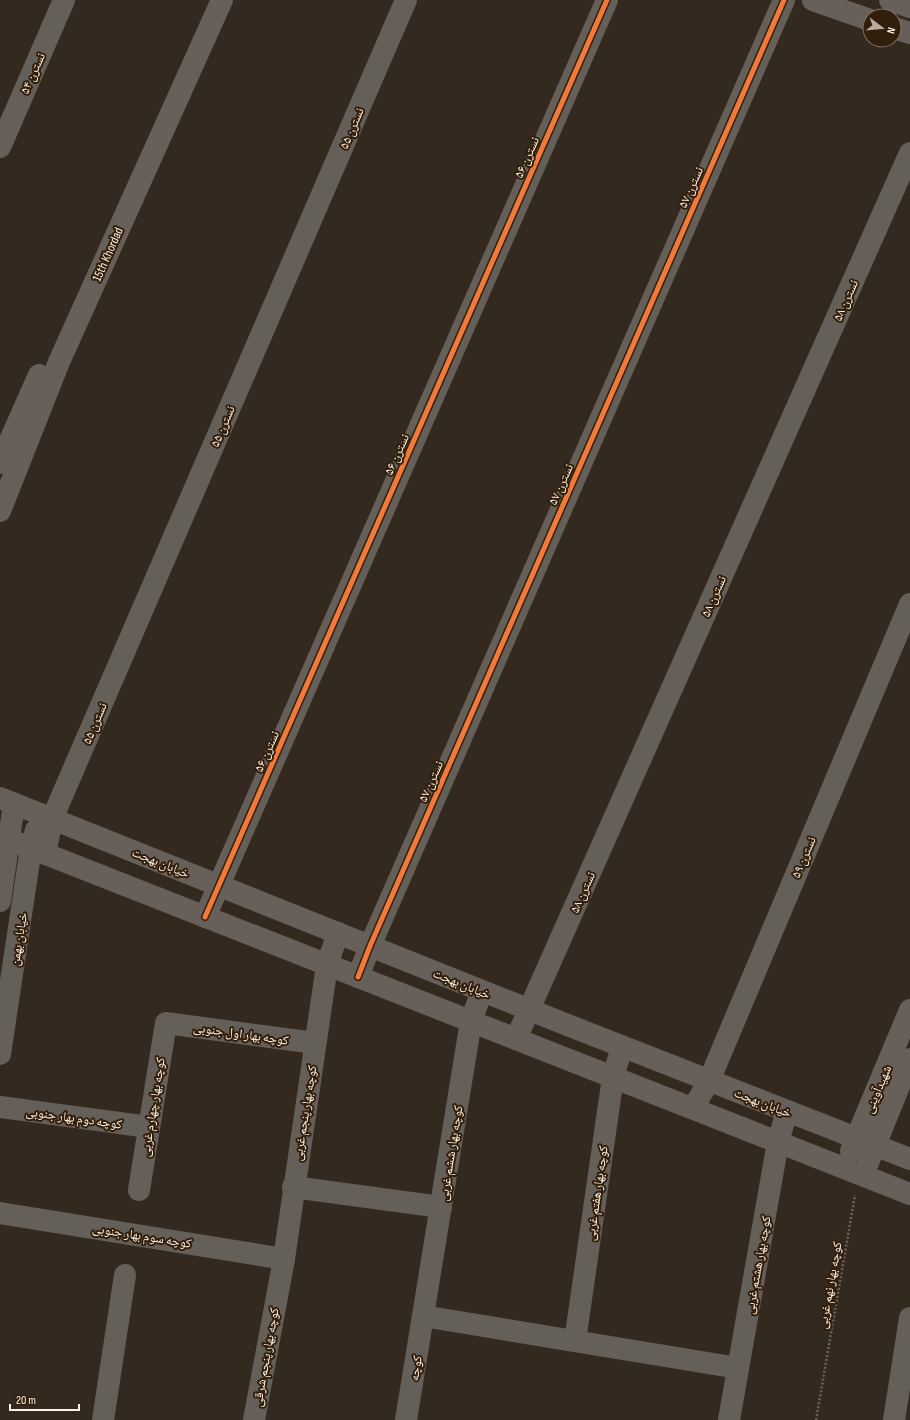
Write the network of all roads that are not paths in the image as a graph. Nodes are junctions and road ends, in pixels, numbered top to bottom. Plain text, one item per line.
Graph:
1 (64, 0) edge
2 (207, 0) edge
3 (222, 0) edge
4 (406, 0) edge
5 (607, 0) edge
6 (784, 0) edge
7 (813, 0) edge
8 (890, 0) edge
9 (910, 7) edge
10 (862, 17) edge
11 (0, 147) edge
12 (910, 153) edge
13 (0, 462) edge
14 (0, 511) edge
15 (910, 604) edge
16 (7, 801) edge
17 (46, 817) junction
18 (4, 838) edge
19 (38, 851) junction
20 (219, 886) junction
21 (0, 901) edge
22 (205, 917) junction
23 (338, 933) junction
24 (370, 946) junction
25 (326, 965) junction
26 (358, 977) junction
27 (482, 991) junction
28 (530, 1010) junction
29 (910, 1010) edge
30 (471, 1021) junction
31 (166, 1023) joint
32 (516, 1039) junction
33 (315, 1043) junction
34 (622, 1047) junction
35 (0, 1054) edge
36 (910, 1058) edge
37 (613, 1077) junction
38 (709, 1080) junction
39 (0, 1107) edge
40 (693, 1108) junction
41 (786, 1111) junction
42 (149, 1127) junction
43 (778, 1142) junction
44 (865, 1142) junction
45 (910, 1159) edge
46 (855, 1172) junction
47 (293, 1187) junction
48 (139, 1190) dead end
49 (910, 1194) edge
50 (441, 1207) junction
51 (0, 1213) edge
52 (284, 1259) junction
53 (125, 1275) dead end
54 (277, 1293) joint
55 (423, 1316) junction
56 (910, 1318) edge
57 (575, 1341) junction
58 (738, 1368) junction
59 (103, 1420) edge
60 (254, 1420) edge
61 (406, 1420) edge
62 (729, 1420) edge
63 (894, 1420) edge

1 - 11 street, نسترن ۵۴
2 - 13 street, 15th Khordad
3 - 14 street, 15th Khordad
4 - 17 street, نسترن ۵۵
5 - 20 street, نسترن ۵۶
6 - 24 street, نسترن ۵۷
7 - 10 street
8 - 9 street
12 - 28 street, نسترن ۵۸
15 - 38 street, نسترن ۵۹
16 - 17 street, خیابان بهجت
16 - 18 street, خیابان بهمن
17 - 19 street, نسترن ۵۵
17 - 20 street, خیابان بهجت
18 - 19 street
18 - 21 street, خیابان بهمن
19 - 22 street
19 - 35 street, خیابان بهمن
20 - 22 street, نسترن ۵۶
20 - 23 street, خیابان بهجت
22 - 25 street
23 - 24 street, خیابان بهجت
23 - 25 street, کوچه بهار پنجم غربی
24 - 26 street, نسترن ۵۷
24 - 27 street, خیابان بهجت
25 - 26 street
25 - 33 street, کوچه بهار پنجم غربی
26 - 30 street
27 - 28 street, خیابان بهجت
27 - 30 street, کوچه بهار ششم غربی
28 - 32 street, نسترن ۵۸
28 - 34 street, خیابان بهجت
29 - 44 street, شهیدآوینی
30 - 32 street
30 - 50 street, کوچه بهار ششم غربی
31 - 33 street, کوچه بهار اول جنوبی
31 - 42 street, کوچه بهار چهارم غربی
32 - 37 street
33 - 47 street, کوچه بهار پنجم غربی
34 - 37 street, کوچه بهار هفتم غربی
34 - 38 street, خیابان بهجت
36 - 44 street, شهیدآوینی
37 - 40 street
37 - 57 street, کوچه بهار هفتم غربی
38 - 40 street, نسترن ۵۹
38 - 41 street, خیابان بهجت
39 - 42 street, کوچه دوم بهار جنوبی
40 - 43 street
41 - 43 street, کوچه بهار هشتم غربی
41 - 44 street, خیابان بهجت
42 - 48 street, کوچه بهار چهارم غربی
43 - 46 street
43 - 58 street, کوچه بهار هشتم غربی
44 - 45 street, خیابان بهجت
44 - 46 street, شهیدآوینی
46 - 49 street
47 - 50 street
47 - 52 street, کوچه بهار پنجم غربی
50 - 55 street, کوچه بهار ششم غربی
51 - 52 street, کوچه سوم بهار جنوبی
52 - 54 street, کوچه بهار پنجم غربی
53 - 59 street
54 - 60 street, کوچه بهار پنجم شرقی
55 - 57 street
55 - 61 street, کوچه
56 - 63 street
57 - 58 street
58 - 62 street, کوچه بهار هشتم غربی

